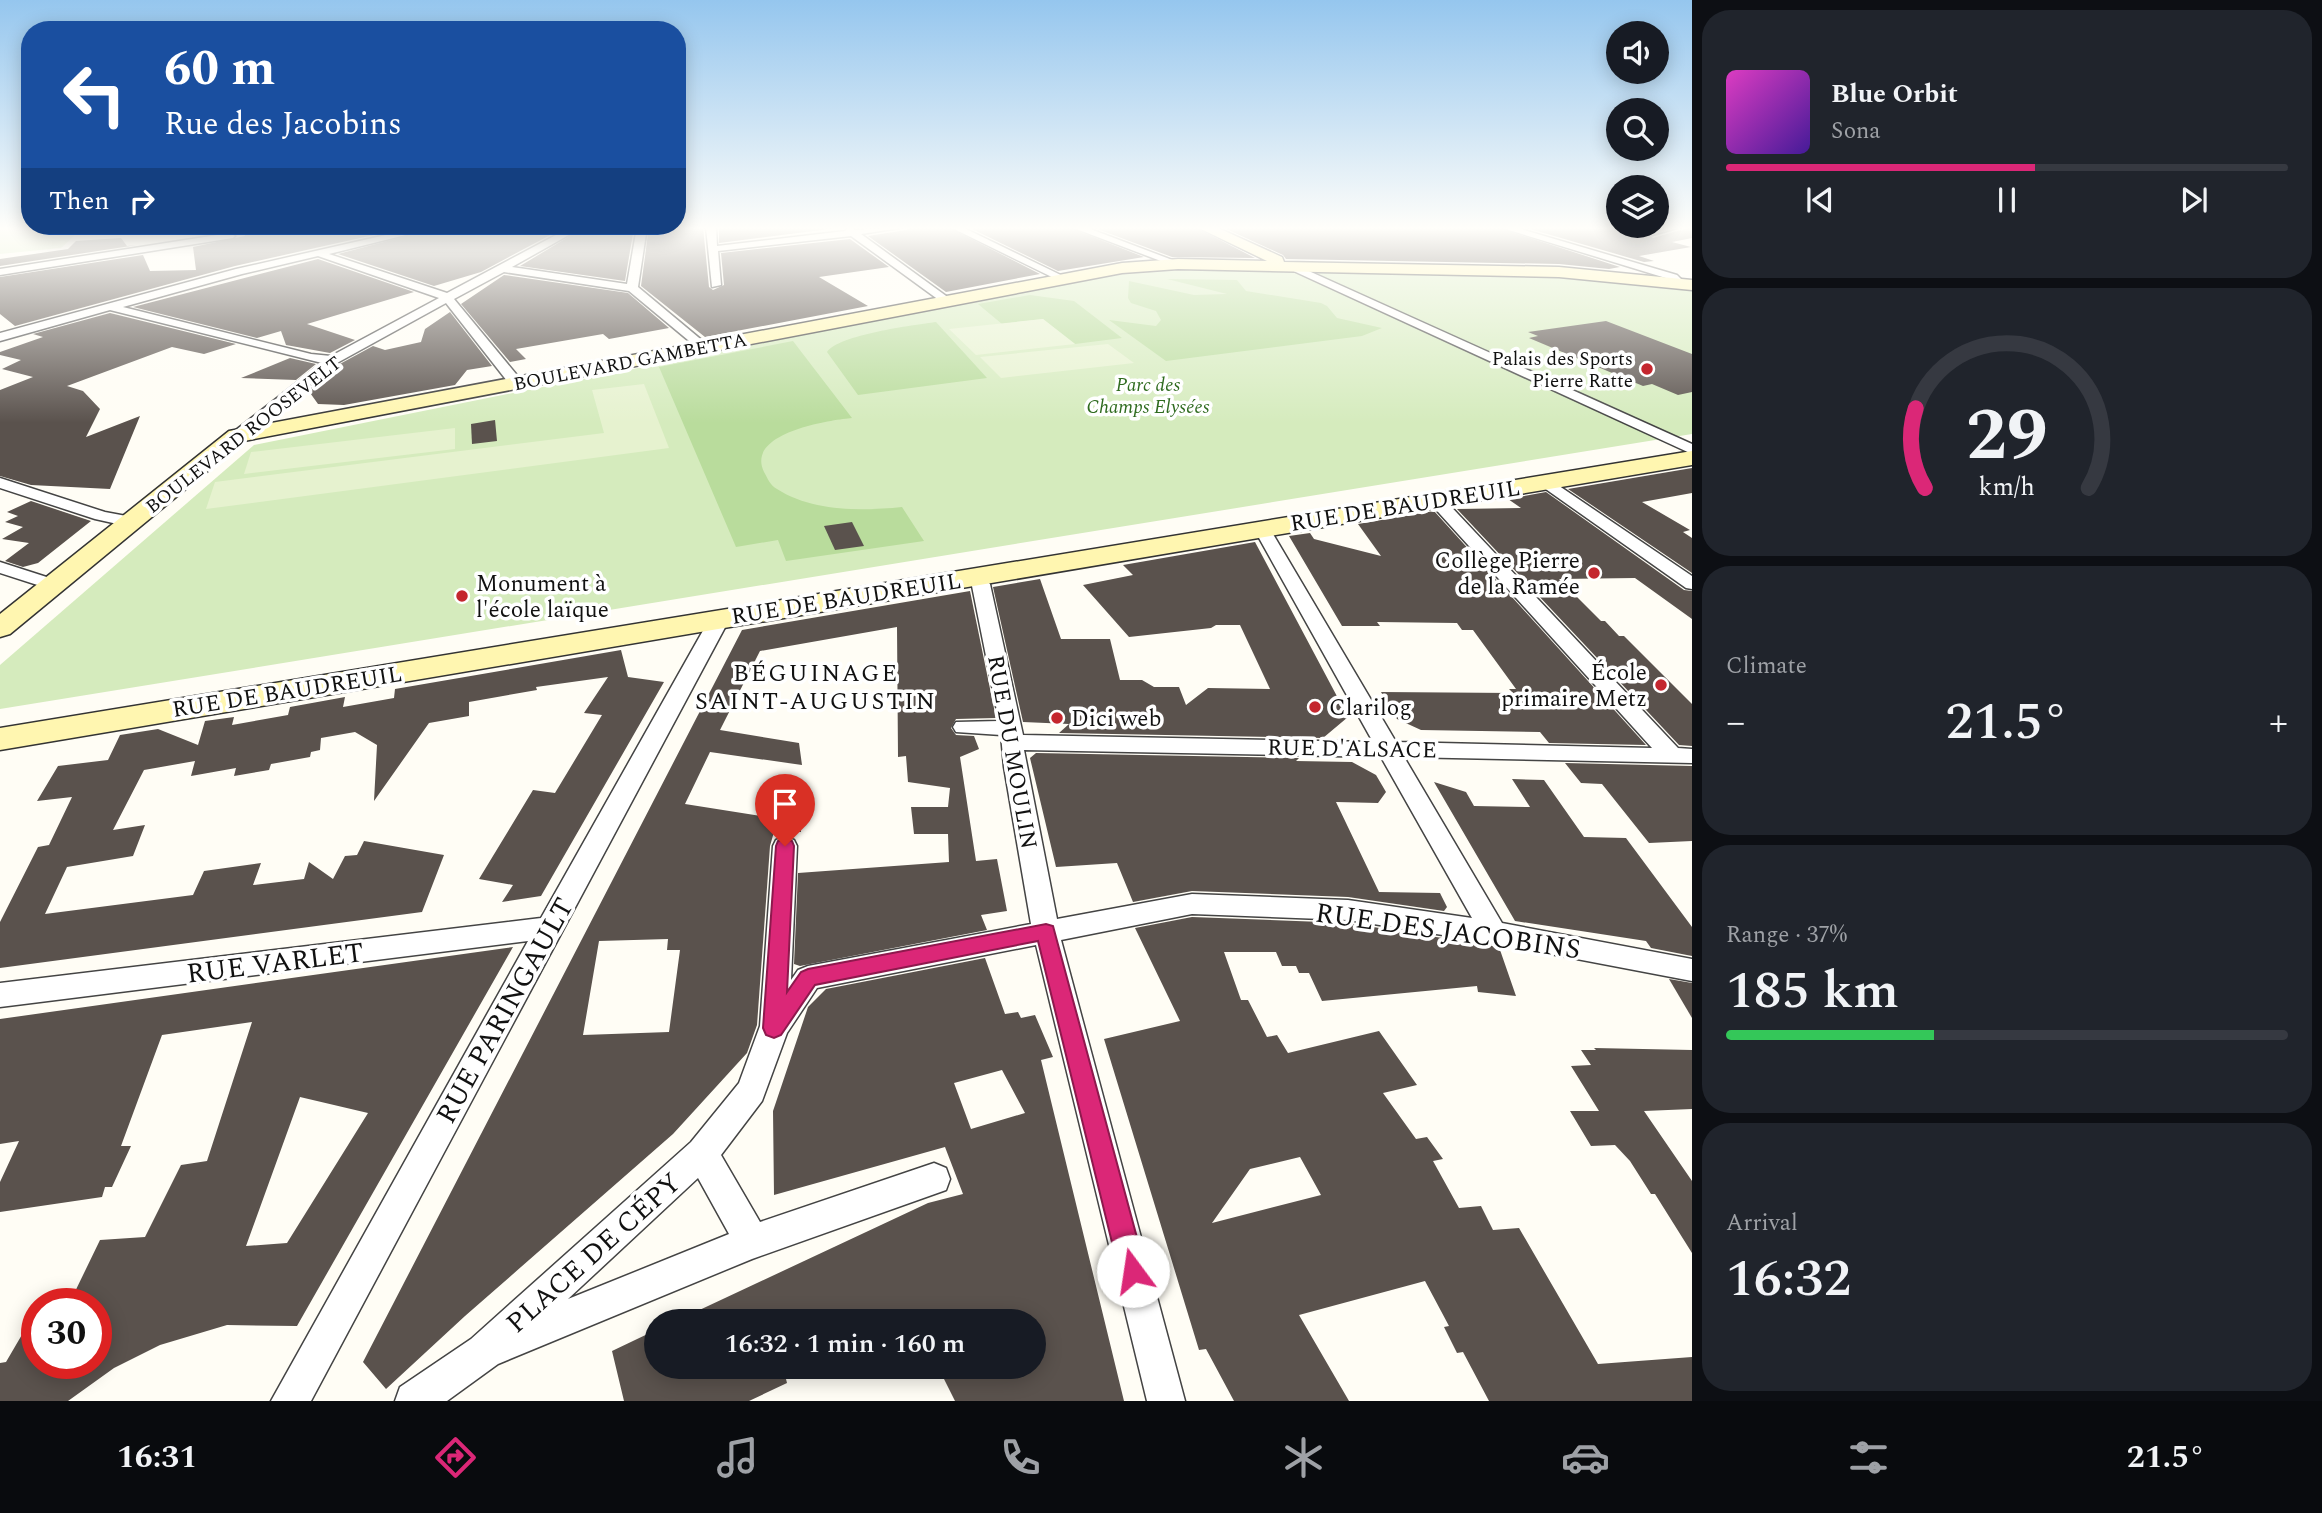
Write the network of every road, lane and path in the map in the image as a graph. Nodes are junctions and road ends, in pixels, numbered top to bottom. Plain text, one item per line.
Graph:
1 (163, 292) edge
2 (433, 292) edge
3 (455, 292) edge
4 (637, 292) edge
5 (935, 292) edge
6 (993, 292) edge
7 (1348, 292) edge
8 (447, 297) junction
9 (947, 301) junction
10 (111, 307) junction
11 (0, 337) edge
12 (704, 347) junction
13 (333, 360) junction
14 (516, 383) junction
15 (237, 436) junction
16 (1692, 450) edge
17 (1692, 457) edge
18 (1546, 482) junction
19 (0, 483) edge
20 (1436, 500) junction
21 (131, 522) junction
22 (1262, 529) junction
23 (0, 567) edge
24 (972, 577) junction
25 (1692, 584) edge
26 (53, 585) junction
27 (719, 620) junction
28 (0, 628) edge
29 (964, 727) dead end
30 (1012, 735) junction
31 (0, 739) edge
32 (1388, 749) junction
33 (1682, 756) edge
34 (785, 846) dead end
35 (550, 928) junction
36 (1046, 932) junction
37 (1493, 932) junction
38 (1692, 970) edge
39 (0, 995) edge
40 (774, 1028) junction
41 (702, 1153) junction
42 (934, 1179) dead end
43 (752, 1242) junction
44 (484, 1352) junction
45 (289, 1401) edge
46 (414, 1401) edge
47 (1166, 1401) edge

1 - 10 street
2 - 8 street
3 - 8 street, BOULEVARD ROOSEVELT
4 - 12 street
5 - 9 street
6 - 9 main road, BOULEVARD GAMBETTA
7 - 16 street
8 - 13 street, BOULEVARD ROOSEVELT
8 - 14 street
9 - 12 main road, BOULEVARD GAMBETTA
10 - 11 street
10 - 13 street
12 - 14 main road, BOULEVARD GAMBETTA
13 - 15 street, BOULEVARD ROOSEVELT
14 - 15 main road, BOULEVARD GAMBETTA
15 - 21 main road, BOULEVARD ROOSEVELT
17 - 18 main road, RUE DE BAUDREUIL
18 - 20 main road, RUE DE BAUDREUIL
18 - 25 street
19 - 21 street
20 - 22 main road, RUE DE BAUDREUIL
20 - 33 street
21 - 26 main road, BOULEVARD ROOSEVELT
22 - 24 main road, RUE DE BAUDREUIL
22 - 32 street
23 - 26 street
24 - 27 main road, RUE DE BAUDREUIL
24 - 30 street, RUE DU MOULIN
26 - 28 main road, BOULEVARD ROOSEVELT
27 - 31 main road, RUE DE BAUDREUIL
27 - 35 street, RUE PARINGAULT
29 - 30 street
30 - 32 street, RUE D'ALSACE
30 - 36 street, RUE DU MOULIN
32 - 33 street, RUE D'ALSACE
32 - 37 street
34 - 40 street
35 - 39 street, RUE VARLET
35 - 45 street, RUE PARINGAULT
36 - 37 street, RUE DES JACOBINS
36 - 40 street, RUE DES JACOBINS
36 - 47 street, RUE DU MOULIN
37 - 38 street, RUE DES JACOBINS
40 - 41 street, PLACE DE CÉPY
41 - 43 street, PLACE DE CÉPY
41 - 44 street, PLACE DE CÉPY
42 - 43 street, PLACE DE CÉPY
43 - 44 street, PLACE DE CÉPY
44 - 46 street, PLACE DE CÉPY

